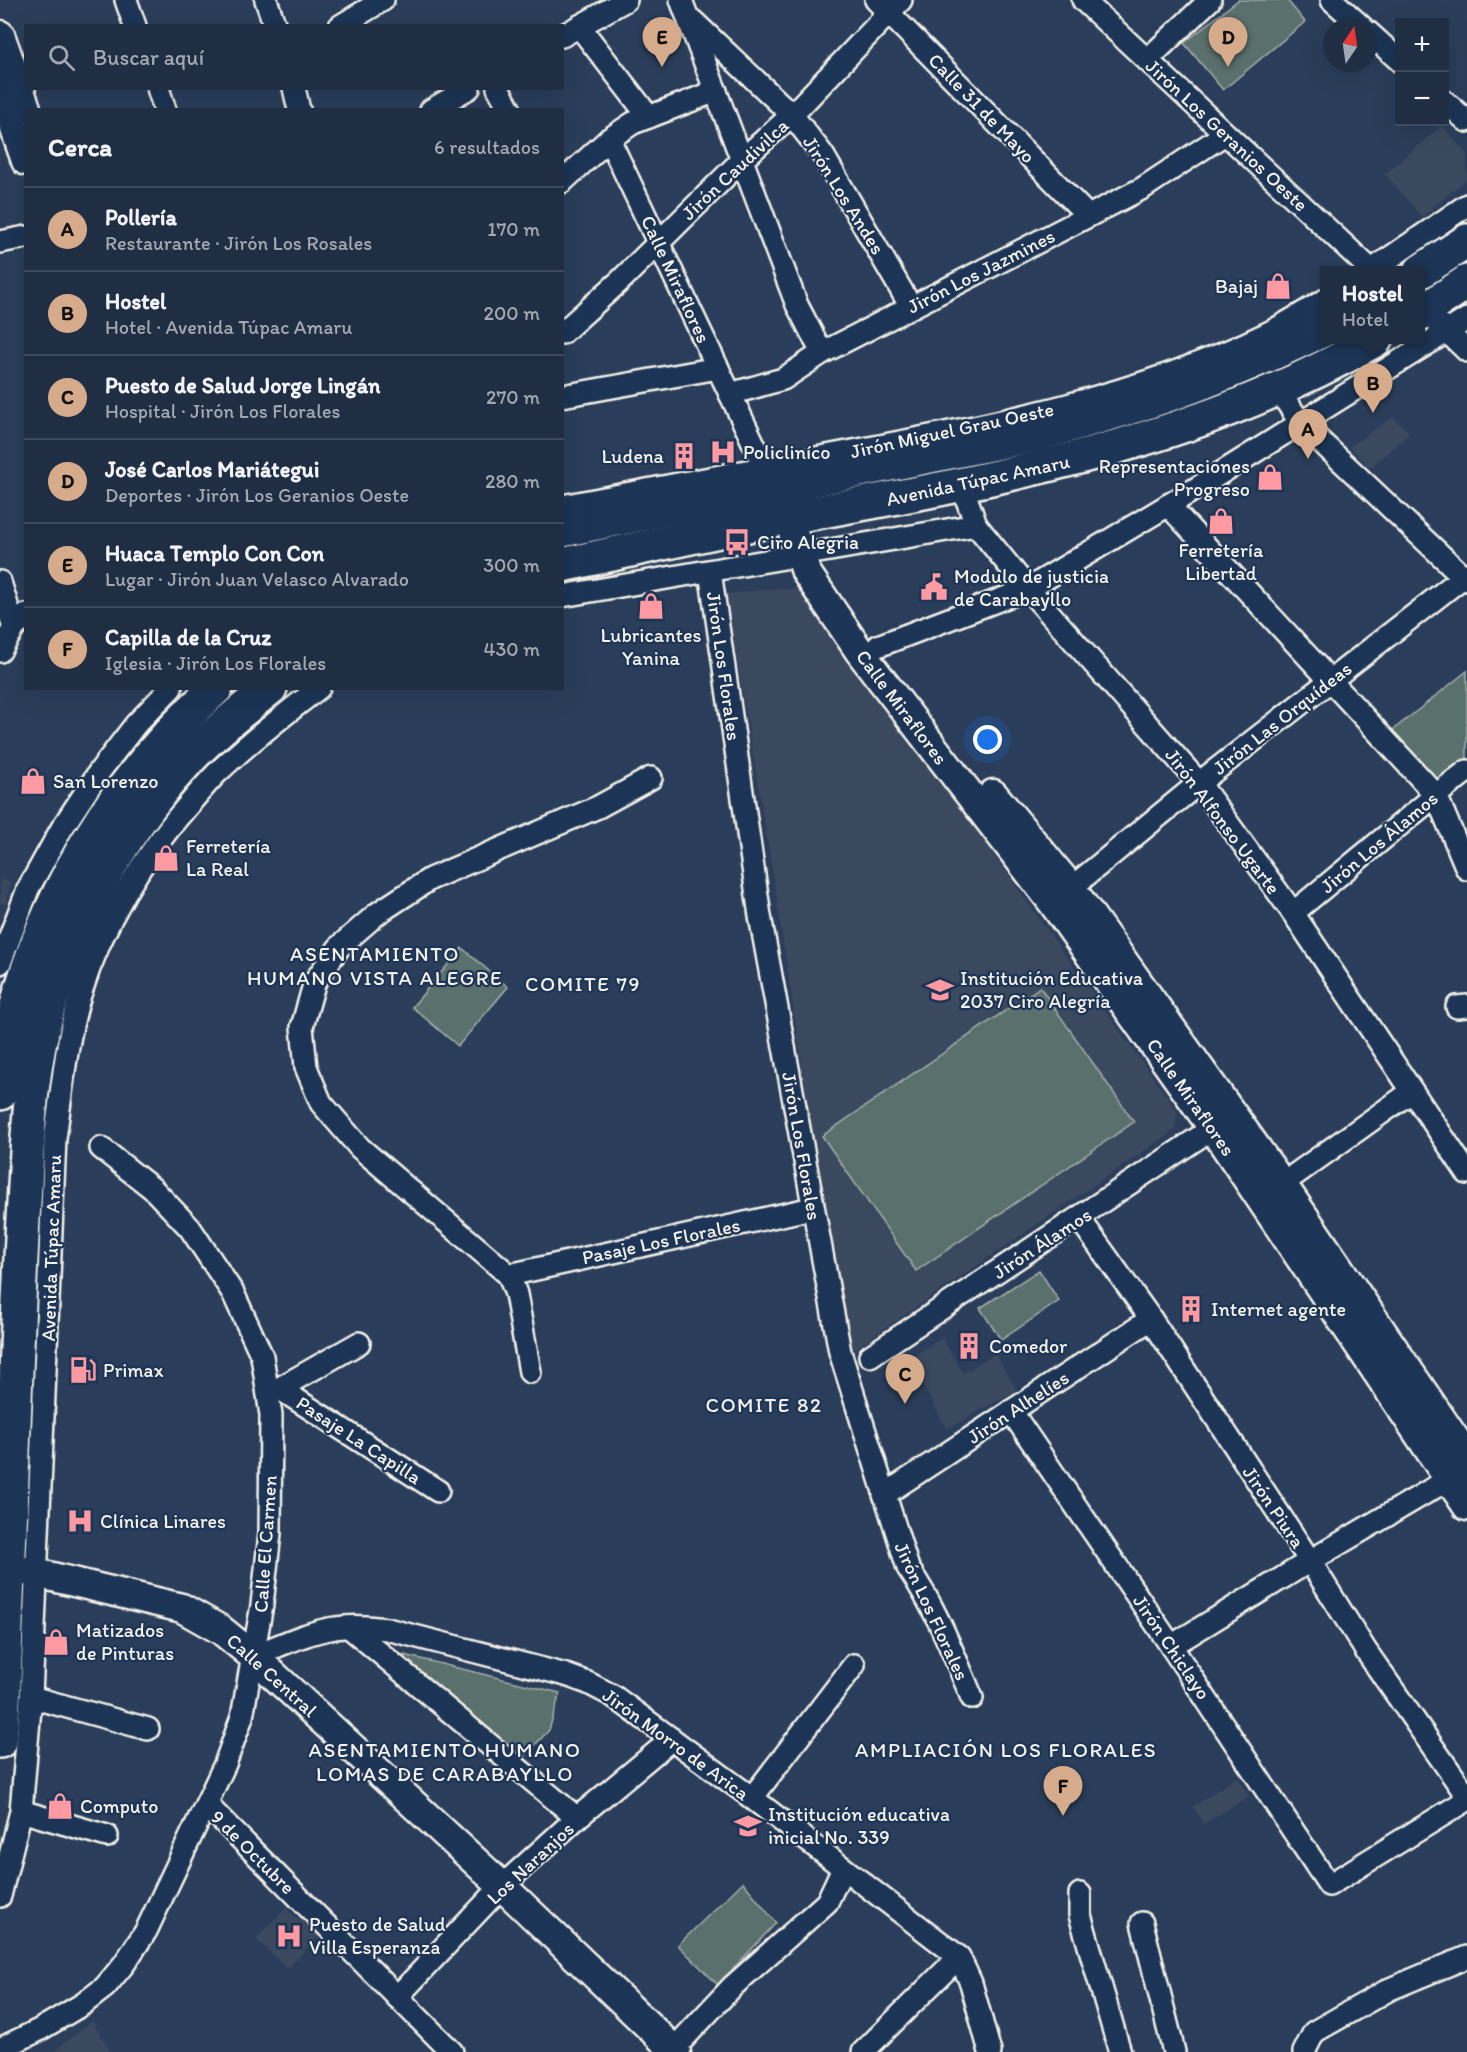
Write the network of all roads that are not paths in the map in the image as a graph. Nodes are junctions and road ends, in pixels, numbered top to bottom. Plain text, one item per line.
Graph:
1 (126, 0) edge
2 (266, 0) edge
3 (383, 0) edge
4 (626, 0) edge
5 (1083, 0) edge
6 (1210, 0) edge
7 (1332, 0) edge
8 (889, 4) edge
9 (685, 8) edge
10 (1352, 18) edge
11 (134, 24) edge
12 (274, 24) edge
13 (343, 24) edge
14 (571, 31) edge
15 (0, 35) edge
16 (1377, 40) edge
17 (1395, 56) edge
18 (1147, 60) junction
19 (0, 86) edge
20 (159, 90) edge
21 (294, 90) edge
22 (466, 90) edge
23 (499, 90) edge
24 (716, 91) junction
25 (1449, 105) edge
26 (25, 108) edge
27 (164, 108) edge
28 (299, 108) edge
29 (434, 108) edge
30 (509, 108) edge
31 (792, 116) junction
32 (648, 117) junction
33 (1467, 121) edge
34 (1226, 134) junction
35 (609, 139) junction
36 (24, 155) edge
37 (743, 159) junction
38 (564, 180) edge
39 (1467, 205) edge
40 (1088, 216) junction
41 (24, 237) edge
42 (1467, 241) edge
43 (0, 242) edge
44 (658, 242) junction
45 (1368, 266) edge
46 (1378, 266) edge
47 (1425, 269) edge
48 (1467, 282) edge
49 (1320, 303) edge
50 (911, 307) junction
51 (1431, 318) edge
52 (1467, 319) edge
53 (564, 331) edge
54 (1320, 331) edge
55 (1365, 344) edge
56 (1398, 344) edge
57 (1467, 351) edge
58 (822, 353) junction
59 (718, 368) junction
60 (1278, 389) junction
61 (730, 394) junction
62 (564, 396) edge
63 (1300, 422) junction
64 (770, 477) junction
65 (962, 486) junction
66 (1168, 505) junction
67 (564, 506) edge
68 (788, 517) junction
69 (976, 525) junction
70 (564, 529) edge
71 (806, 554) junction
72 (564, 565) edge
73 (711, 571) junction
74 (1466, 577) edge
75 (0, 582) edge
76 (1028, 589) junction
77 (564, 596) edge
78 (20, 621) edge
79 (878, 646) junction
80 (0, 651) edge
81 (1331, 680) junction
82 (169, 690) edge
83 (268, 690) edge
84 (316, 690) edge
85 (203, 693) edge
86 (1467, 771) edge
87 (651, 778) dead end
88 (1199, 783) junction
89 (1436, 795) junction
90 (1467, 869) edge
91 (1071, 888) junction
92 (1293, 914) junction
93 (0, 963) edge
94 (10, 993) edge
95 (1411, 1092) junction
96 (0, 1093) edge
97 (1214, 1128) junction
98 (101, 1148) dead end
99 (1467, 1173) edge
100 (1282, 1184) junction
101 (813, 1208) junction
102 (1079, 1218) junction
103 (509, 1275) junction
104 (1151, 1319) junction
105 (359, 1343) dead end
106 (870, 1356) dead end
107 (530, 1372) dead end
108 (274, 1392) junction
109 (1011, 1411) junction
110 (1467, 1457) edge
111 (1458, 1476) edge
112 (438, 1491) dead end
113 (884, 1495) junction
114 (1467, 1506) edge
115 (1310, 1561) junction
116 (15, 1570) edge
117 (349, 1627) junction
118 (1171, 1646) junction
119 (253, 1656) junction
120 (854, 1665) dead end
121 (31, 1697) junction
122 (972, 1698) dead end
123 (148, 1729) dead end
124 (672, 1739) junction
125 (0, 1741) edge
126 (752, 1798) junction
127 (1467, 1798) edge
128 (207, 1805) junction
129 (21, 1811) junction
130 (577, 1818) junction
131 (107, 1836) dead end
132 (843, 1868) junction
133 (502, 1886) junction
134 (1080, 1894) dead end
135 (0, 1896) edge
136 (1142, 1923) dead end
137 (959, 1957) junction
138 (1467, 1957) edge
139 (397, 1997) junction
140 (0, 2049) edge
141 (673, 2051) edge
142 (452, 2052) edge
143 (863, 2052) edge
144 (990, 2052) edge
145 (1120, 2052) edge
146 (1174, 2052) edge
147 (1304, 2052) edge

1 - 11 street
2 - 12 street
3 - 13 street
4 - 14 street
5 - 18 street, Jirón Los Geranios Oeste
6 - 18 street
7 - 10 street
8 - 31 street, Jirón Caudivilca
8 - 40 street, Calle 31 de Mayo
9 - 24 street
9 - 31 street, Jirón Los Andes
14 - 32 street
15 - 26 street
16 - 17 street
18 - 34 street, Jirón Los Geranios Oeste
19 - 36 street
20 - 27 street
21 - 28 street
22 - 29 street
23 - 30 street
24 - 32 street
24 - 37 street
25 - 33 street
31 - 37 street, Jirón Caudivilca
31 - 50 street, Jirón Los Andes
32 - 35 street
34 - 40 street, Jirón Los Jazmines
34 - 45 street, Jirón Los Geranios Oeste
35 - 38 street
35 - 44 street, Calle Miraflores
37 - 44 street, Jirón Caudivilca
37 - 58 street
39 - 46 street
40 - 50 street, Jirón Los Jazmines
41 - 43 street
42 - 47 highway
44 - 53 street, Jirón Caudivilca
44 - 59 street, Calle Miraflores
48 - 51 highway
49 - 64 street, Jirón Miguel Grau Oeste
50 - 58 street, Jirón Los Jazmines
51 - 52 street
51 - 57 street
54 - 64 highway, Avenida Túpac Amaru
55 - 60 highway, Avenida Túpac Amaru
56 - 63 street
58 - 61 street, Jirón Los Jazmines
59 - 61 street, Calle Miraflores
59 - 62 street
60 - 63 street
60 - 65 highway, Avenida Túpac Amaru
61 - 64 street, Calle Miraflores
63 - 66 street
63 - 74 street
64 - 67 street, Jirón Miguel Grau Oeste
64 - 68 street, Calle Miraflores
64 - 70 highway, Avenida Túpac Amaru
65 - 68 highway, Avenida Túpac Amaru
65 - 69 street, Jirón Alfonso Ugarte
66 - 76 street
66 - 81 street
68 - 71 street, Calle Miraflores
68 - 72 highway, Avenida Túpac Amaru
69 - 71 street, Avenida Túpac Amaru
69 - 76 street, Jirón Alfonso Ugarte
71 - 73 street, Avenida Túpac Amaru
71 - 79 street, Calle Miraflores
71 - 97 street, Calle Miraflores
73 - 77 street, Avenida Túpac Amaru
73 - 101 street, Jirón Los Florales
74 - 81 street, Jirón Las Orquídeas
75 - 78 street
76 - 79 street
76 - 88 street, Jirón Alfonso Ugarte
78 - 80 street
79 - 91 street, Calle Miraflores
81 - 88 street, Jirón Las Orquídeas
81 - 89 street
82 - 93 street
83 - 116 highway, Avenida Túpac Amaru
84 - 116 street, Avenida Túpac Amaru
85 - 94 highway
86 - 89 street, Jirón Los Álamos
87 - 103 street
88 - 91 street, Jirón Las Orquídeas
88 - 92 street, Jirón Alfonso Ugarte
89 - 90 street
89 - 92 street, Jirón Los Álamos
91 - 100 street, Calle Miraflores
92 - 95 street, Jirón Alfonso Ugarte
94 - 96 highway
95 - 99 street, Jirón Alfonso Ugarte
95 - 100 street
97 - 102 street, Jirón Álamos
97 - 111 street, Calle Miraflores
98 - 108 street, Calle El Carmen
100 - 110 street, Calle Miraflores
101 - 103 street, Pasaje Los Florales
101 - 113 street, Jirón Los Florales
102 - 104 street, Jirón Piura
102 - 106 street, Jirón Álamos
103 - 107 street
104 - 109 street, Jirón Alhelíes
104 - 115 street, Jirón Piura
105 - 108 street
108 - 112 street, Pasaje La Capilla
108 - 119 street, Calle El Carmen
109 - 113 street, Jirón Alhelíes
109 - 118 street, Jirón Chiclayo
111 - 114 street, Calle Miraflores
111 - 115 street
113 - 122 street, Jirón Los Florales
115 - 118 street
115 - 127 street, Jirón Piura
116 - 119 street, Calle Central
116 - 121 street, Avenida Túpac Amaru
116 - 125 highway, Avenida Túpac Amaru
117 - 119 street, Jirón Morro de Arica
117 - 124 street, Jirón Morro de Arica
117 - 130 street
118 - 127 street, Jirón Chiclayo
119 - 128 street, Calle El Carmen
119 - 133 street, Calle Central
120 - 126 street
121 - 123 street
121 - 129 street, Avenida Túpac Amaru
124 - 126 street, Jirón Morro de Arica
124 - 130 street, Los Naranjos
126 - 132 street, Jirón Morro de Arica
128 - 139 street, 9 de Octubre
128 - 140 street, Calle El Carmen
129 - 131 street
129 - 135 street, Avenida Túpac Amaru
130 - 133 street, Los Naranjos
132 - 137 street, Jirón Morro de Arica
132 - 141 street
133 - 139 street, Los Naranjos
133 - 141 street, Calle Central
134 - 145 street
136 - 146 street
137 - 143 street
137 - 144 street, Jirón Morro de Arica
138 - 147 street
139 - 142 street, 9 de Octubre

